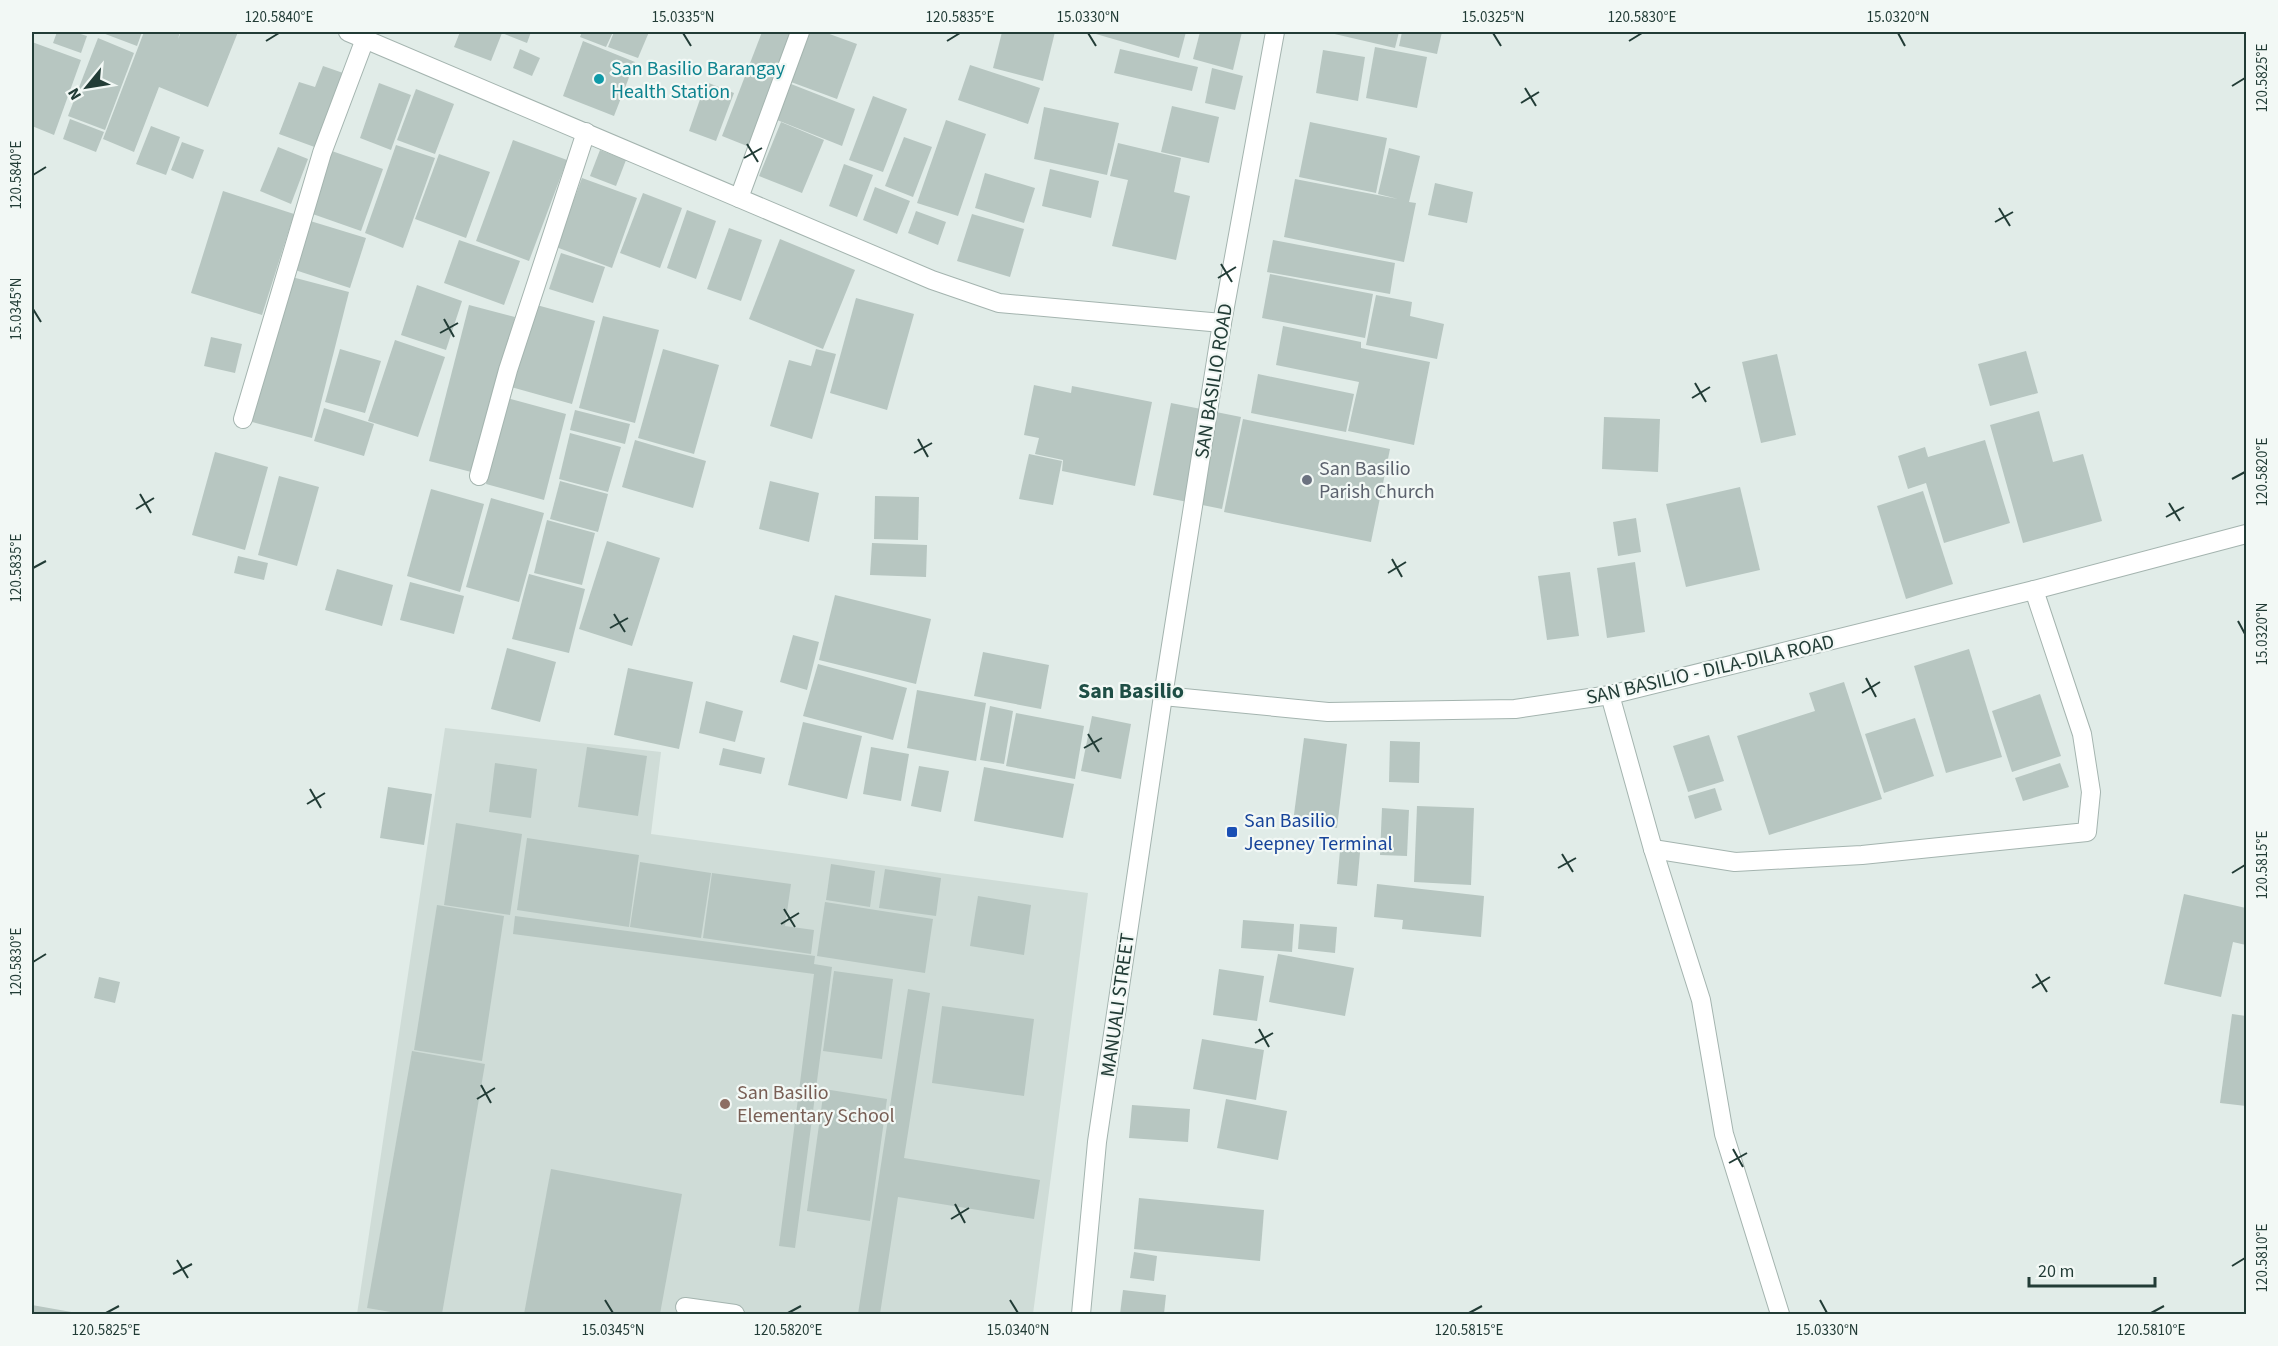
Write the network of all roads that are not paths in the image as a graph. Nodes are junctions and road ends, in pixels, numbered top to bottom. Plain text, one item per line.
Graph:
1 (348, 32) edge
2 (800, 32) edge
3 (1275, 32) edge
4 (365, 39) junction
5 (586, 132) junction
6 (739, 198) junction
7 (1222, 323) junction
8 (243, 419) dead end
9 (479, 476) dead end
10 (2247, 534) edge
11 (2034, 590) junction
12 (1610, 695) junction
13 (1163, 696) junction
14 (1653, 849) junction
15 (685, 1307) dead end
16 (735, 1314) edge
17 (1081, 1314) edge
18 (1780, 1314) edge

1 - 4 street
2 - 6 street
3 - 7 street, SAN BASILIO ROAD
4 - 5 street
4 - 8 street
5 - 6 street
5 - 9 street
6 - 7 street
7 - 13 street, SAN BASILIO ROAD
10 - 11 street, SAN BASILIO - DILA-DILA ROAD
11 - 12 street, SAN BASILIO - DILA-DILA ROAD
11 - 14 street
12 - 13 street, SAN BASILIO - DILA-DILA ROAD
12 - 14 street
13 - 17 street, MANUALI STREET
14 - 18 street
15 - 16 street

